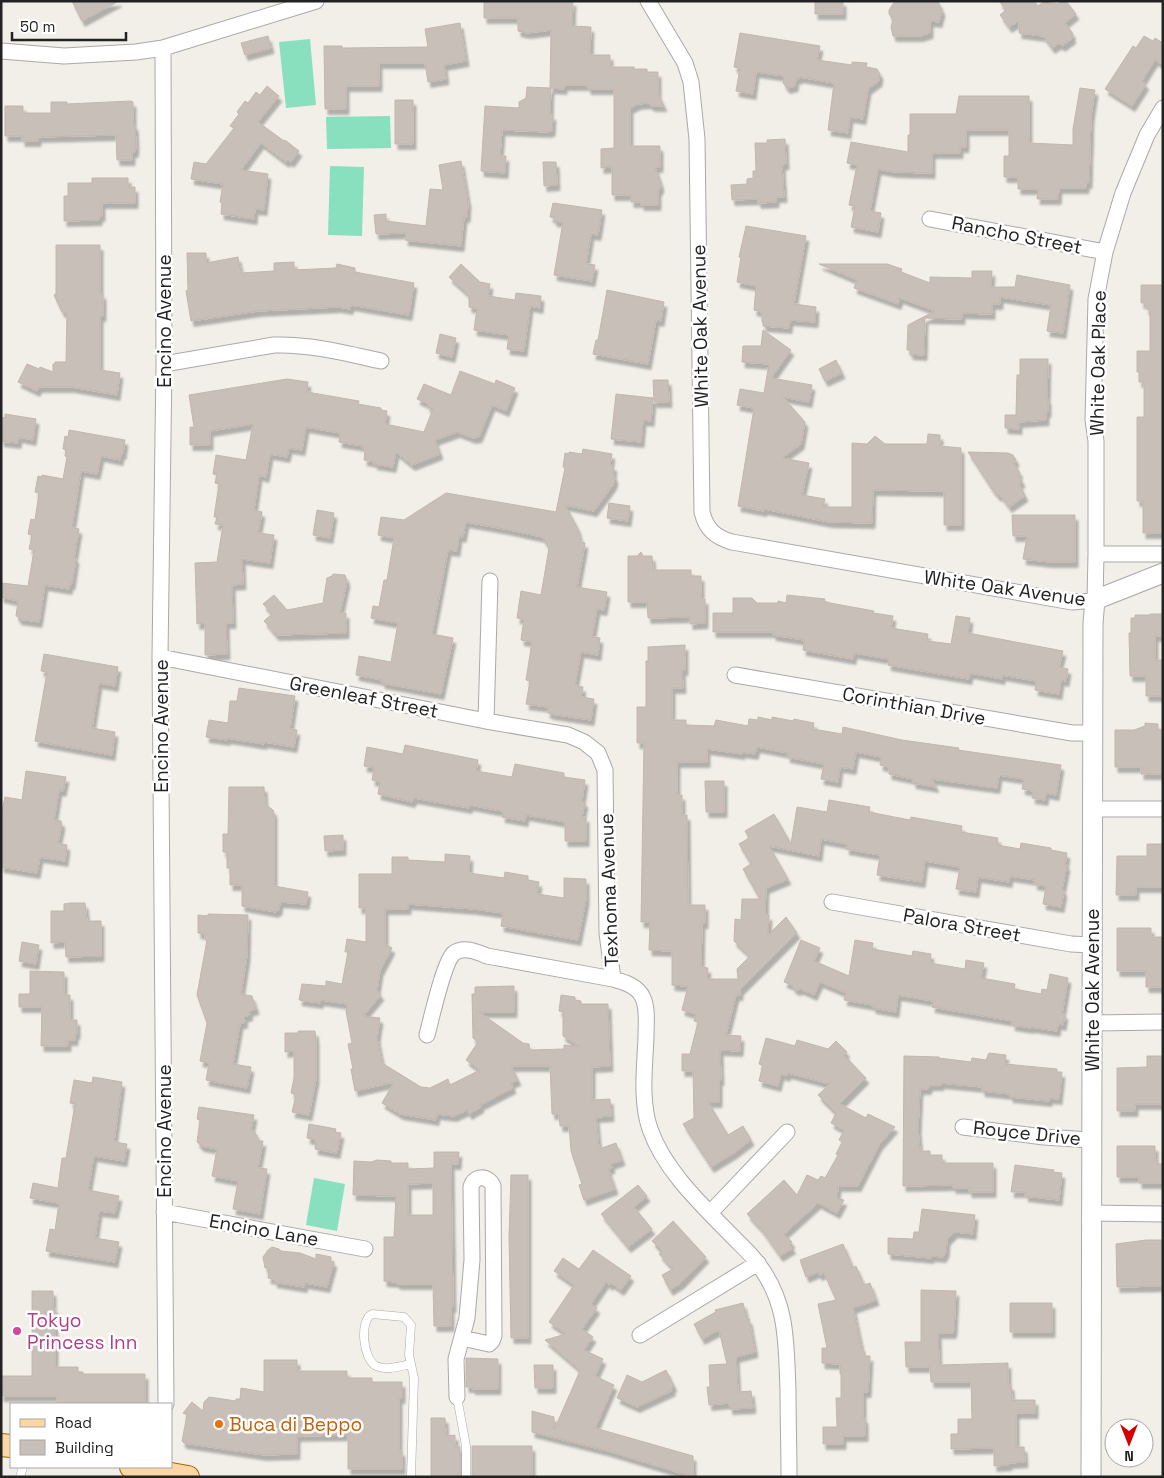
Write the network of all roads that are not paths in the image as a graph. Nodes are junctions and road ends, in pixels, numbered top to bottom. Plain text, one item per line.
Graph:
1 (316, 1) edge
2 (648, 1) edge
3 (163, 48) junction
4 (1, 51) edge
5 (1163, 108) edge
6 (930, 218) dead end
7 (1105, 252) junction
8 (381, 361) dead end
9 (164, 364) junction
10 (1096, 554) junction
11 (1163, 554) edge
12 (1163, 573) edge
13 (490, 581) dead end
14 (1095, 600) junction
15 (160, 657) junction
16 (735, 675) dead end
17 (486, 720) junction
18 (1093, 733) junction
19 (568, 735) joint
20 (1093, 809) junction
21 (1163, 809) edge
22 (832, 902) dead end
23 (1092, 945) junction
24 (613, 979) junction
25 (1163, 1022) edge
26 (1092, 1023) junction
27 (427, 1035) dead end
28 (964, 1127) dead end
29 (787, 1132) dead end
30 (1091, 1140) junction
31 (164, 1212) junction
32 (710, 1213) junction
33 (1091, 1213) junction
34 (1163, 1214) edge
35 (365, 1249) dead end
36 (472, 1260) junction
37 (493, 1260) junction
38 (758, 1263) junction
39 (640, 1335) dead end
40 (462, 1338) junction
41 (411, 1364) junction
42 (456, 1397) joint
43 (166, 1403) edge
44 (138, 1468) edge
45 (172, 1473) edge
46 (411, 1477) edge
47 (466, 1477) edge
48 (789, 1477) edge
49 (1091, 1477) edge

1 - 3 street
2 - 14 street, White Oak Avenue
3 - 4 street
3 - 9 street, Encino Avenue
5 - 7 street, White Oak Place
6 - 7 street, Rancho Street
7 - 10 street, White Oak Place
8 - 9 street
9 - 15 street, Encino Avenue
10 - 11 street
10 - 14 street, White Oak Place
12 - 14 street
13 - 17 street
14 - 18 street, White Oak Avenue
15 - 17 street, Greenleaf Street
15 - 31 street, Encino Avenue
16 - 18 street, Corinthian Drive
17 - 19 street, Greenleaf Street
18 - 20 street, White Oak Avenue
19 - 24 street, Texhoma Avenue
20 - 21 street
20 - 23 street, White Oak Avenue
22 - 23 street, Palora Street
23 - 26 street, White Oak Avenue
24 - 27 street
24 - 32 street, Texhoma Avenue
25 - 26 street
26 - 30 street, White Oak Avenue
28 - 30 street, Royce Drive
29 - 32 street
30 - 33 street, White Oak Avenue
31 - 35 street, Encino Lane
31 - 43 street, Encino Avenue
32 - 38 street, Texhoma Avenue
33 - 34 street
33 - 49 street, White Oak Avenue
36 - 37 street
36 - 37 street
36 - 40 street
37 - 40 street
38 - 39 street
38 - 48 street, Texhoma Avenue
40 - 42 street
41 - 41 lane
41 - 46 lane
42 - 47 lane
44 - 45 main road

